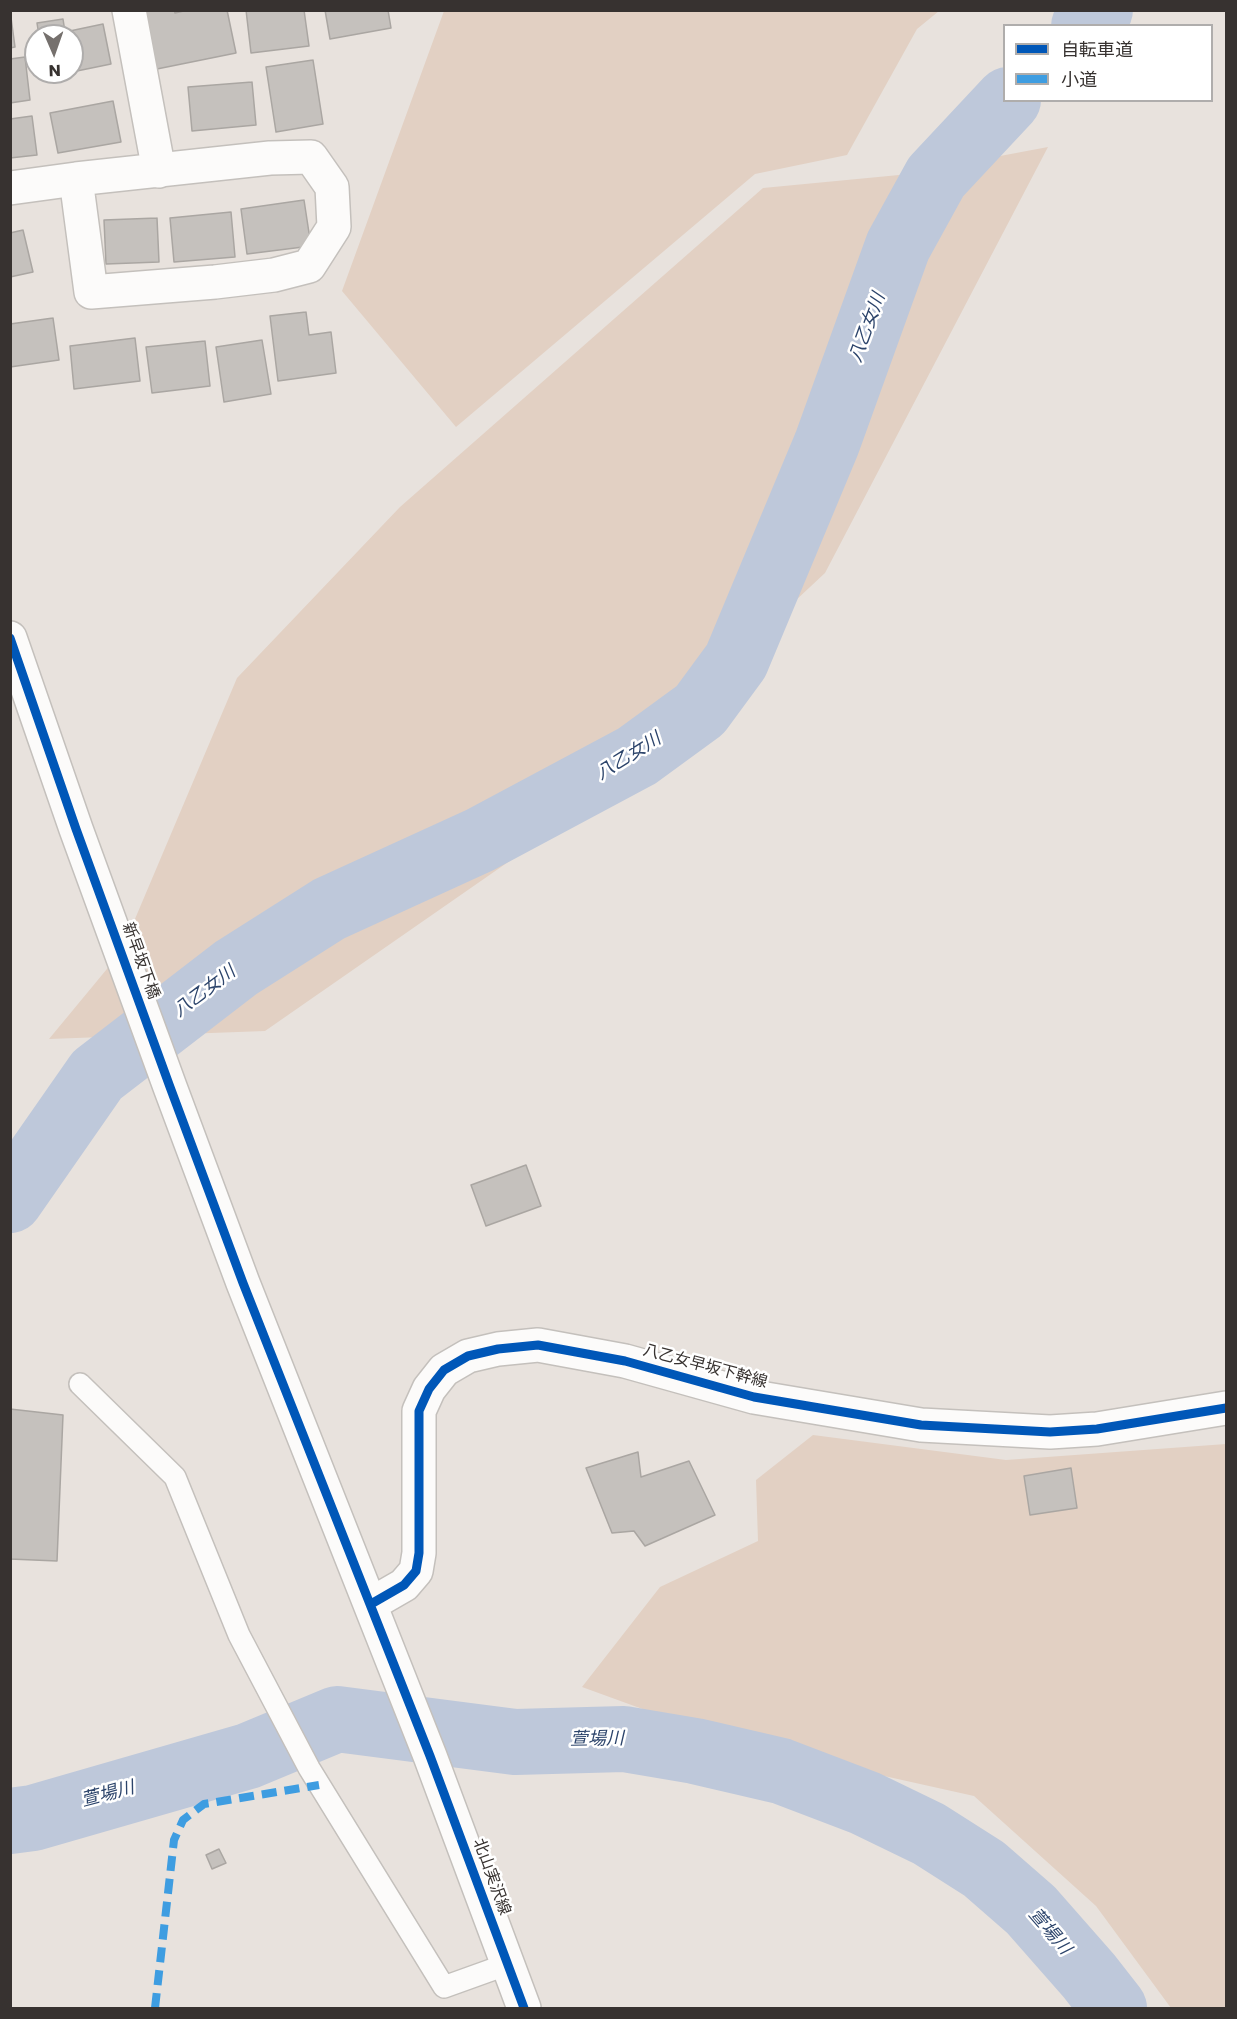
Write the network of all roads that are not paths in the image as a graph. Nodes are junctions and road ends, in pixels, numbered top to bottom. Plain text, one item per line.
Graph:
1 (129, 10) edge
2 (159, 171) junction
3 (76, 179) junction
4 (10, 188) edge
5 (12, 643) edge
6 (80, 1384) dead end
7 (1227, 1408) edge
8 (376, 1618) junction
9 (507, 1964) junction
10 (524, 2008) edge

1 - 2 street
2 - 3 street
2 - 3 street
3 - 4 street
5 - 8 street, 新早坂下橋
6 - 9 lane
7 - 8 street, 八乙女早坂下幹線
8 - 9 street, 北山実沢線
9 - 10 street, 北山実沢線

